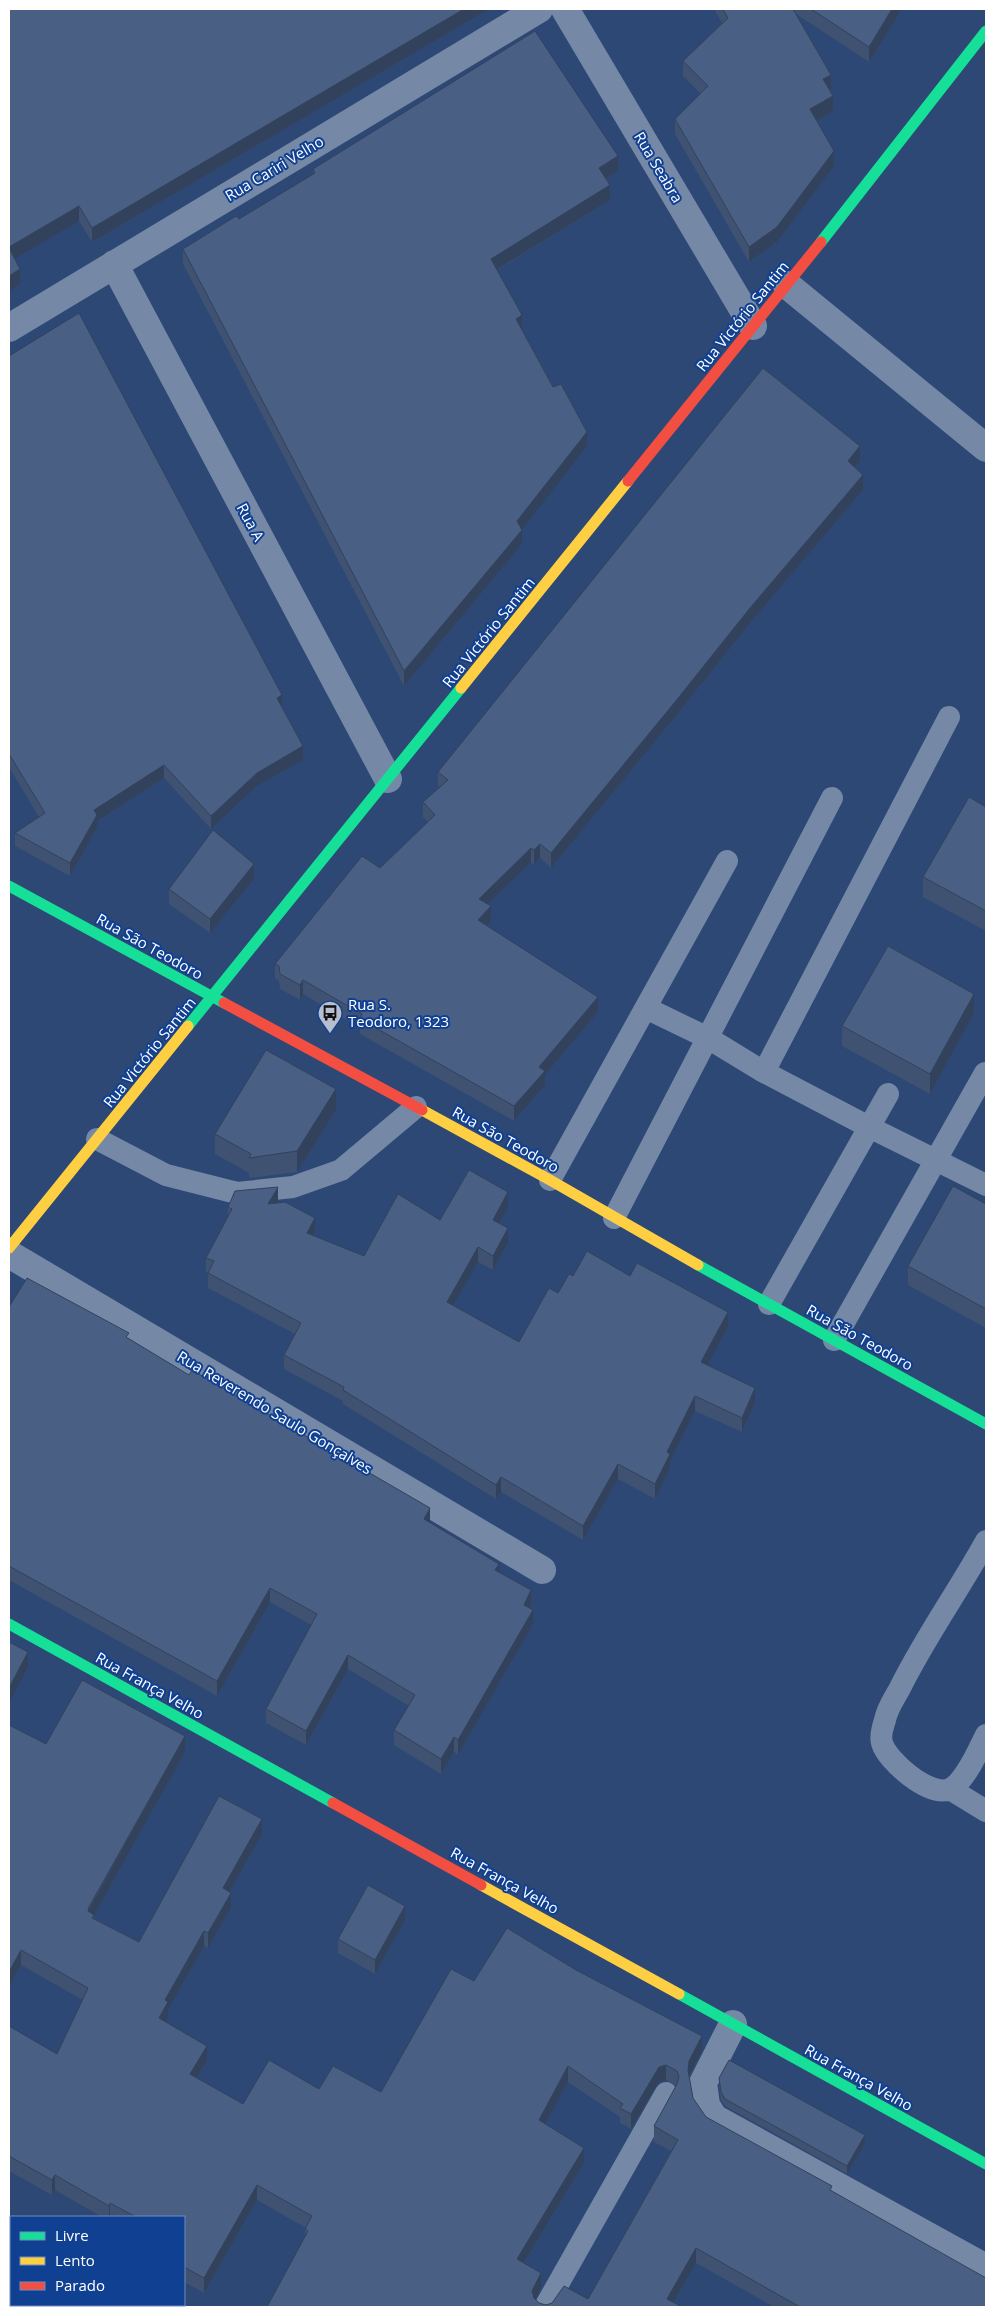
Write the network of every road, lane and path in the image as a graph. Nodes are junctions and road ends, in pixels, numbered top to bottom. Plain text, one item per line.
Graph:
1 (539, 9) edge
2 (565, 9) edge
3 (986, 31) edge
4 (114, 264) junction
5 (786, 285) junction
6 (753, 326) junction
7 (9, 328) edge
8 (986, 448) edge
9 (949, 717) dead end
10 (388, 779) junction
11 (832, 798) dead end
12 (727, 861) dead end
13 (9, 886) edge
14 (212, 997) junction
15 (646, 1008) junction
16 (708, 1038) junction
17 (764, 1072) junction
18 (985, 1073) dead end
19 (888, 1094) dead end
20 (416, 1107) junction
21 (869, 1127) junction
22 (97, 1139) junction
23 (935, 1159) junction
24 (550, 1180) junction
25 (986, 1185) edge
26 (614, 1218) junction
27 (9, 1248) edge
28 (9, 1254) edge
29 (769, 1304) junction
30 (834, 1340) junction
31 (986, 1424) edge
32 (986, 1541) edge
33 (542, 1570) dead end
34 (9, 1624) edge
35 (986, 1735) edge
36 (950, 1789) junction
37 (986, 1811) edge
38 (733, 2024) junction
39 (666, 2092) dead end
40 (986, 2164) edge
41 (986, 2268) edge
42 (545, 2307) edge

1 - 4 street, Rua Cariri Velho
2 - 6 street, Rua Seabra
3 - 5 street, Rua Victório Santim
4 - 7 street, Rua Cariri Velho
4 - 10 street, Rua A
5 - 6 street, Rua Victório Santim
5 - 8 street
6 - 10 street, Rua Victório Santim
9 - 17 lane
10 - 14 street, Rua Victório Santim
11 - 16 lane
12 - 15 lane
13 - 14 street, Rua São Teodoro
14 - 20 street, Rua São Teodoro
14 - 22 street, Rua Victório Santim
15 - 16 lane
15 - 24 lane
16 - 17 lane
16 - 26 lane
17 - 21 lane
18 - 23 lane
19 - 21 lane
20 - 22 lane
20 - 24 street, Rua São Teodoro
21 - 23 lane
21 - 29 lane
22 - 27 street, Rua Victório Santim
23 - 25 lane
23 - 30 lane
24 - 26 street, Rua São Teodoro
26 - 29 street, Rua São Teodoro
28 - 33 street, Rua Reverendo Saulo Gonçalves
29 - 30 street, Rua São Teodoro
30 - 31 street, Rua São Teodoro
32 - 36 lane
34 - 38 street, Rua França Velho
35 - 36 lane
36 - 37 lane
38 - 40 street, Rua França Velho
38 - 41 street
39 - 42 lane

